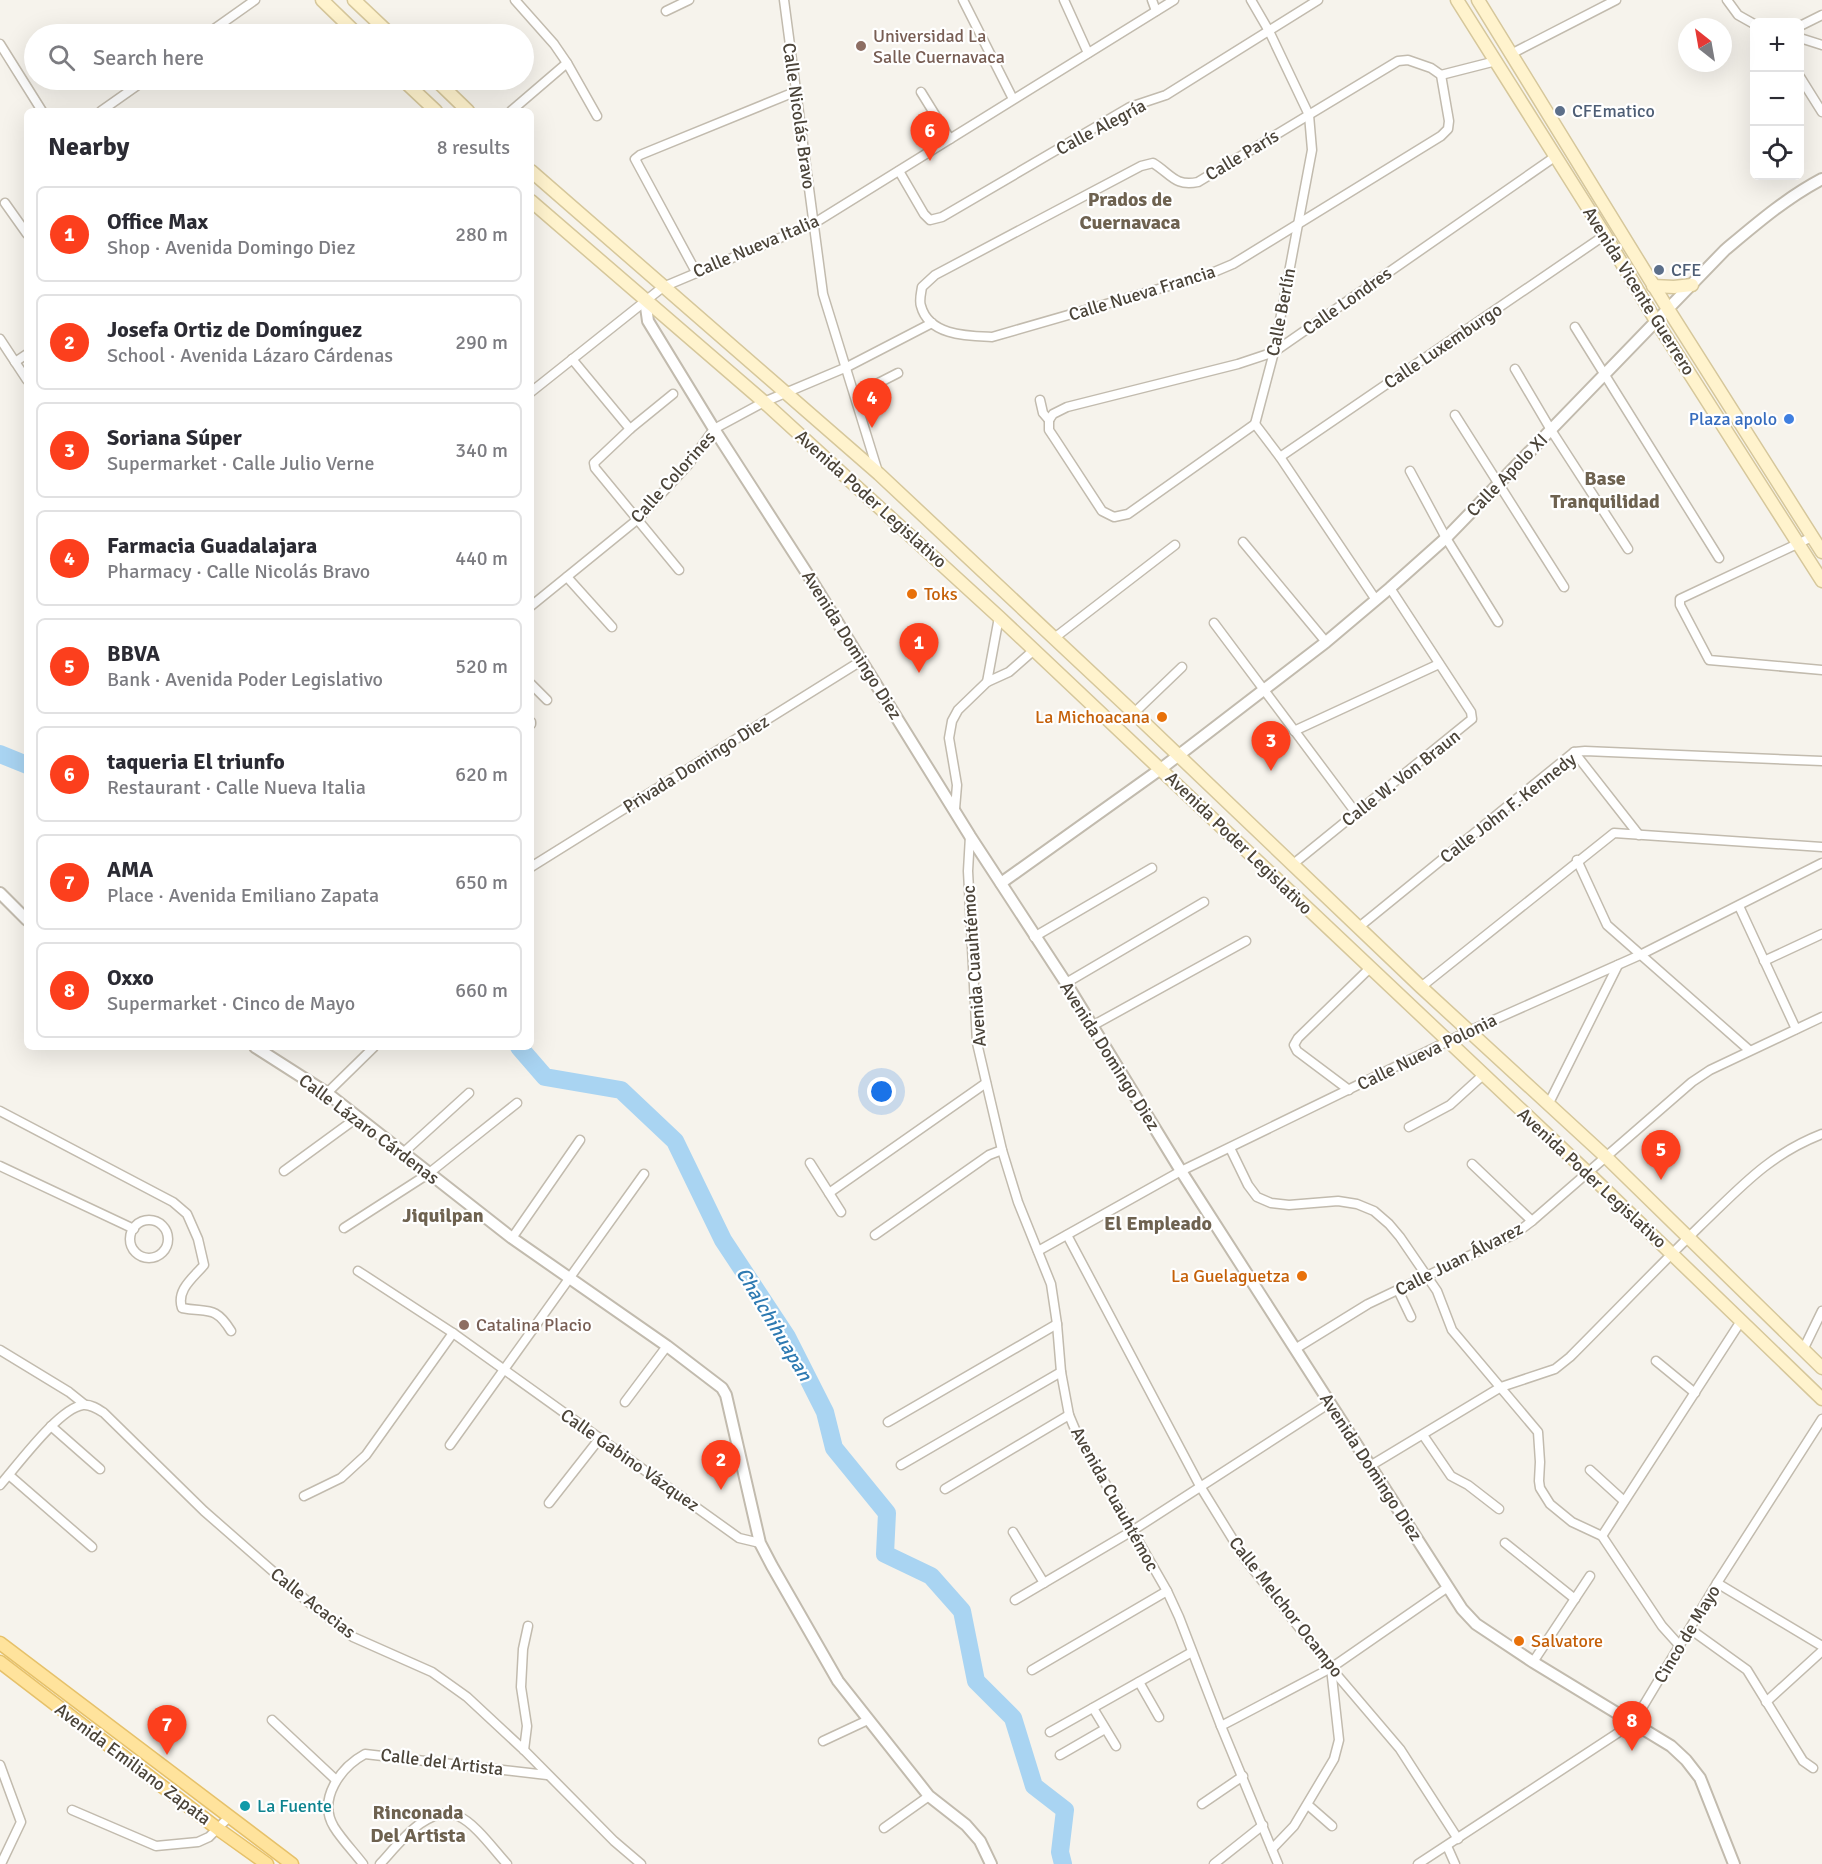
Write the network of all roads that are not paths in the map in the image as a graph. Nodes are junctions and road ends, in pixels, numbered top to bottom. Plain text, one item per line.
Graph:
1 (255, 0) edge
2 (322, 0) edge
3 (354, 0) edge
4 (689, 0) edge
5 (784, 0) edge
6 (963, 0) edge
7 (1064, 0) edge
8 (1152, 0) edge
9 (1174, 0) edge
10 (1251, 0) edge
11 (1318, 0) edge
12 (1457, 0) edge
13 (1478, 0) edge
14 (1616, 0) edge
15 (1727, 0) edge
16 (518, 1) edge
17 (666, 11) dead end
18 (1156, 11) junction
19 (369, 14) junction
20 (1822, 15) edge
21 (1750, 21) edge
22 (221, 24) edge
23 (347, 24) edge
24 (355, 24) edge
25 (380, 24) edge
26 (1804, 24) edge
27 (1269, 31) junction
28 (1804, 39) edge
29 (0, 44) edge
30 (1822, 45) edge
31 (1088, 54) junction
32 (1511, 54) junction
33 (1496, 61) junction
34 (567, 63) junction
35 (1441, 75) junction
36 (24, 82) edge
37 (1804, 83) edge
38 (29, 90) edge
39 (131, 90) edge
40 (412, 90) edge
41 (446, 90) edge
42 (797, 91) junction
43 (921, 92) dead end
44 (1013, 99) junction
45 (40, 108) edge
46 (105, 108) edge
47 (427, 108) edge
48 (465, 108) edge
49 (514, 108) edge
50 (1822, 112) edge
51 (1309, 114) junction
52 (597, 116) dead end
53 (950, 139) junction
54 (1556, 156) junction
55 (899, 171) junction
56 (534, 174) edge
57 (1822, 179) edge
58 (5, 203) dead end
59 (534, 204) edge
60 (813, 224) junction
61 (1299, 224) junction
62 (24, 230) edge
63 (1605, 235) junction
64 (696, 272) junction
65 (1692, 285) junction
66 (1653, 286) junction
67 (663, 287) junction
68 (645, 300) junction
69 (1668, 309) junction
70 (1656, 321) junction
71 (933, 323) junction
72 (1575, 327) dead end
73 (0, 339) edge
74 (1274, 351) junction
75 (24, 356) edge
76 (572, 359) junction
77 (15, 362) junction
78 (847, 367) junction
79 (1515, 369) dead end
80 (898, 373) dead end
81 (24, 376) edge
82 (1604, 376) junction
83 (534, 390) edge
84 (784, 393) junction
85 (673, 394) dead end
86 (855, 395) junction
87 (1040, 400) dead end
88 (764, 402) junction
89 (1455, 415) dead end
90 (1049, 420) junction
91 (1256, 424) junction
92 (630, 429) junction
93 (714, 429) junction
94 (1551, 430) junction
95 (1280, 457) junction
96 (1410, 471) dead end
97 (879, 474) junction
98 (1498, 484) junction
99 (638, 519) junction
100 (1812, 537) junction
101 (1446, 538) junction
102 (1243, 542) dead end
103 (1799, 544) junction
104 (1175, 545) dead end
105 (1628, 549) dead end
106 (1822, 552) edge
107 (1719, 558) dead end
108 (679, 570) dead end
109 (1820, 575) edge
110 (567, 577) junction
111 (1564, 587) dead end
112 (1390, 588) junction
113 (1376, 600) junction
114 (534, 604) edge
115 (999, 617) junction
116 (1498, 622) dead end
117 (1214, 623) dead end
118 (612, 627) dead end
119 (1053, 639) junction
120 (1326, 642) junction
121 (1034, 650) junction
122 (861, 661) junction
123 (1439, 664) junction
124 (1182, 667) dead end
125 (1822, 670) edge
126 (987, 682) junction
127 (534, 687) edge
128 (1264, 691) junction
129 (547, 700) dead end
130 (1134, 713) junction
131 (1294, 731) junction
132 (1574, 752) junction
133 (1178, 756) junction
134 (1822, 761) edge
135 (1162, 768) junction
136 (955, 809) junction
137 (1356, 813) junction
138 (1639, 835) junction
139 (970, 836) junction
140 (1822, 847) edge
141 (1577, 860) junction
142 (1822, 863) edge
143 (534, 865) edge
144 (1292, 865) junction
145 (1152, 868) dead end
146 (1000, 883) junction
147 (0, 893) edge
148 (1204, 902) dead end
149 (1739, 906) junction
150 (24, 917) edge
151 (1359, 927) junction
152 (1822, 934) edge
153 (1034, 937) junction
154 (1246, 941) dead end
155 (1640, 955) junction
156 (1764, 961) junction
157 (1618, 965) junction
158 (1370, 968) junction
159 (1066, 983) junction
160 (1421, 987) junction
161 (1822, 1017) edge
162 (1092, 1026) junction
163 (1796, 1029) junction
164 (1469, 1031) junction
165 (1448, 1042) junction
166 (260, 1050) edge
167 (371, 1050) edge
168 (1749, 1050) junction
169 (1483, 1075) junction
170 (986, 1083) junction
171 (1349, 1090) junction
172 (469, 1093) dead end
173 (327, 1094) junction
174 (517, 1103) dead end
175 (1548, 1105) junction
176 (0, 1111) edge
177 (358, 1118) junction
178 (1409, 1126) dead end
179 (1822, 1134) edge
180 (580, 1140) dead end
181 (1230, 1148) junction
182 (1002, 1150) junction
183 (403, 1153) junction
184 (1606, 1157) junction
185 (810, 1163) dead end
186 (1472, 1164) dead end
187 (0, 1166) edge
188 (284, 1171) dead end
189 (1181, 1171) junction
190 (1588, 1173) junction
191 (428, 1174) junction
192 (644, 1174) dead end
193 (829, 1193) junction
194 (841, 1212) dead end
195 (1532, 1221) junction
196 (344, 1228) dead end
197 (134, 1229) junction
198 (875, 1235) dead end
199 (1067, 1235) junction
200 (512, 1238) junction
201 (1689, 1238) junction
202 (1038, 1251) junction
203 (1672, 1253) junction
204 (358, 1271) dead end
205 (1427, 1276) junction
206 (569, 1278) junction
207 (1398, 1290) junction
208 (1822, 1311) edge
209 (1411, 1317) dead end
210 (1741, 1321) junction
211 (1058, 1324) junction
212 (231, 1331) dead end
213 (453, 1333) junction
214 (667, 1346) junction
215 (1295, 1349) junction
216 (0, 1350) edge
217 (1803, 1350) junction
218 (1656, 1361) dead end
219 (1822, 1368) edge
220 (502, 1370) junction
221 (1061, 1372) junction
222 (1501, 1387) junction
223 (1695, 1393) junction
224 (1822, 1399) edge
225 (625, 1402) dead end
226 (1330, 1402) junction
227 (84, 1404) junction
228 (1069, 1415) junction
229 (1822, 1419) edge
230 (888, 1422) dead end
231 (51, 1426) junction
232 (1423, 1435) junction
233 (600, 1438) junction
234 (450, 1445) dead end
235 (901, 1464) dead end
236 (1370, 1466) junction
237 (100, 1469) dead end
238 (1590, 1470) dead end
239 (9, 1475) junction
240 (0, 1485) edge
241 (1200, 1486) junction
242 (945, 1489) dead end
243 (304, 1496) dead end
244 (1624, 1502) junction
245 (549, 1503) dead end
246 (1498, 1509) dead end
247 (1132, 1531) junction
248 (1012, 1532) dead end
249 (1602, 1536) junction
250 (760, 1543) junction
251 (1505, 1543) dead end
252 (92, 1547) dead end
253 (1590, 1576) dead end
254 (1044, 1583) junction
255 (1718, 1583) junction
256 (1448, 1587) junction
257 (1167, 1591) junction
258 (1575, 1599) junction
259 (1015, 1600) dead end
260 (528, 1626) dead end
261 (1690, 1629) junction
262 (0, 1643) edge
263 (1680, 1646) junction
264 (1822, 1646) edge
265 (1822, 1651) edge
266 (1192, 1652) junction
267 (0, 1662) edge
268 (1533, 1662) junction
269 (1331, 1668) junction
270 (1032, 1670) dead end
271 (1139, 1682) junction
272 (60, 1689) junction
273 (50, 1702) junction
274 (1766, 1702) junction
275 (1093, 1708) junction
276 (1160, 1717) dead end
277 (272, 1720) dead end
278 (868, 1720) junction
279 (1633, 1723) junction
280 (1221, 1726) junction
281 (1106, 1729) junction
282 (1050, 1732) dead end
283 (823, 1741) dead end
284 (1116, 1746) dead end
285 (524, 1750) junction
286 (1060, 1755) dead end
287 (0, 1765) edge
288 (1814, 1768) dead end
289 (547, 1775) junction
290 (1243, 1776) junction
291 (336, 1780) junction
292 (929, 1796) junction
293 (1202, 1804) dead end
294 (1308, 1805) junction
295 (72, 1810) dead end
296 (230, 1817) junction
297 (1263, 1825) junction
298 (1332, 1826) dead end
299 (884, 1828) dead end
300 (218, 1829) junction
301 (1458, 1839) junction
302 (1448, 1846) junction
303 (1272, 1849) junction
304 (262, 1863) edge
305 (1, 1864) edge
306 (292, 1864) edge
307 (363, 1864) edge
308 (380, 1864) edge
309 (507, 1864) edge
310 (641, 1864) edge
311 (991, 1864) edge
312 (1214, 1864) edge
313 (1278, 1864) edge
314 (1418, 1864) edge
315 (1455, 1864) edge
316 (1734, 1864) edge

1 - 22 street
2 - 23 main road
3 - 19 main road
4 - 17 street
5 - 42 street, Calle Nicolás Bravo
6 - 44 street
7 - 31 street
8 - 18 street
9 - 18 street, Calle Nueva Italia
10 - 27 street, Calle Berlín
11 - 27 street, Calle Alegría
12 - 33 main road, Avenida Vicente Guerrero
13 - 32 main road, Avenida Vicente Guerrero
14 - 32 street
15 - 21 street
16 - 34 street
18 - 31 street, Calle Nueva Italia
19 - 24 main road
19 - 25 main road
20 - 26 street
27 - 51 street, Calle Berlín
27 - 55 street, Calle Alegría
28 - 30 street
29 - 36 street
31 - 44 street, Calle Nueva Italia
32 - 66 main road, Avenida Vicente Guerrero
33 - 35 street
33 - 54 main road, Avenida Vicente Guerrero
34 - 49 street
34 - 52 street
35 - 51 street, Calle París
35 - 61 street, Calle Nueva Francia
37 - 50 street
38 - 45 street
39 - 46 street
40 - 47 main road
41 - 48 main road
42 - 60 street, Calle Nicolás Bravo
42 - 64 street
43 - 53 street
44 - 53 street, Calle Nueva Italia
51 - 61 street, Calle Berlín
51 - 71 street, Calle París
53 - 55 street, Calle Nueva Italia
54 - 63 main road, Avenida Vicente Guerrero
54 - 74 street, Calle Londres
55 - 60 street, Calle Nueva Italia
56 - 67 main road
57 - 65 street, Calle Apolo XI
58 - 62 street
59 - 68 main road
60 - 64 street, Calle Nueva Italia
60 - 78 street, Calle Nicolás Bravo
61 - 71 street, Calle Nueva Francia
61 - 74 street, Calle Berlín
63 - 70 main road, Avenida Vicente Guerrero
63 - 95 street, Calle Luxemburgo
64 - 67 street, Calle Nueva Italia
65 - 66 main road
65 - 69 street, Calle Apolo XI
66 - 69 main road, Avenida Vicente Guerrero
67 - 68 street, Calle Nueva Italia
67 - 84 main road, Avenida Poder Legislativo
68 - 76 street, Calle Nueva Italia
68 - 88 main road, Avenida Poder Legislativo
68 - 93 street, Avenida Domingo Diez
69 - 70 street, Calle Apolo XI
69 - 100 main road, Avenida Vicente Guerrero
70 - 82 street, Calle Apolo XI
70 - 103 main road, Avenida Vicente Guerrero
71 - 78 street
72 - 82 street
73 - 77 street
74 - 90 street, Calle Londres
74 - 91 street, Calle Berlín
75 - 77 street
76 - 83 street, Calle Nueva Italia
76 - 92 street
77 - 81 street
78 - 84 street
78 - 86 street, Calle Nicolás Bravo
79 - 94 street
80 - 86 street
82 - 94 street, Calle Apolo XI
82 - 107 street
84 - 88 street
84 - 97 main road, Avenida Poder Legislativo
85 - 92 street
86 - 97 street, Calle Nicolás Bravo
87 - 90 street
88 - 93 street, Calle Colorines
88 - 115 main road, Avenida Poder Legislativo
89 - 98 street
90 - 91 street
91 - 95 street
92 - 99 street
93 - 99 street, Calle Colorines
93 - 122 street, Avenida Domingo Diez
94 - 98 street, Calle Apolo XI
94 - 105 street
95 - 113 street
96 - 101 street
97 - 119 main road, Avenida Poder Legislativo
98 - 101 street, Calle Apolo XI
98 - 111 street
99 - 108 street
99 - 110 street, Calle Colorines
100 - 103 street
100 - 106 main road, Avenida Vicente Guerrero
101 - 112 street, Calle Apolo XI
101 - 116 street
102 - 120 street
103 - 109 main road, Avenida Vicente Guerrero
103 - 125 street
104 - 119 street
110 - 114 street, Calle Colorines
110 - 118 street
112 - 113 street, Calle Apolo XI
112 - 123 street, Calle W. Von Braun
113 - 120 street, Calle Apolo XI
115 - 121 main road, Avenida Poder Legislativo
115 - 126 street
117 - 128 street
119 - 130 main road, Avenida Poder Legislativo
120 - 128 street, Calle Apolo XI
121 - 126 street
121 - 135 main road, Avenida Poder Legislativo
122 - 136 street, Avenida Domingo Diez
122 - 143 street, Privada Domingo Diez
123 - 131 street
123 - 137 street, Calle W. Von Braun
124 - 130 street
126 - 136 street
127 - 129 street
128 - 131 street
128 - 133 street, Calle Apolo XI
130 - 133 main road, Avenida Poder Legislativo
131 - 137 street
132 - 134 street, Calle John F. Kennedy
132 - 138 street
132 - 151 street, Calle John F. Kennedy
133 - 135 street, Calle Apolo XI
133 - 144 main road, Avenida Poder Legislativo
135 - 146 street, Calle Apolo XI
135 - 158 main road, Avenida Poder Legislativo
136 - 139 street, Avenida Domingo Diez
137 - 144 street, Calle W. Von Braun
138 - 140 street
138 - 141 street
139 - 146 street, Avenida Domingo Diez
139 - 170 street, Avenida Cuauhtémoc
141 - 155 street
141 - 160 street
142 - 149 street, Calle Nueva Polonia
144 - 151 main road, Avenida Poder Legislativo
145 - 153 street
146 - 153 street, Avenida Domingo Diez
147 - 150 street
148 - 159 street
149 - 155 street, Calle Nueva Polonia
149 - 156 street
151 - 160 main road, Avenida Poder Legislativo
152 - 156 street
153 - 159 street, Avenida Domingo Diez
154 - 162 street
155 - 157 street, Calle Nueva Polonia
155 - 168 street
156 - 163 street
157 - 164 street, Calle Nueva Polonia
157 - 175 street
158 - 165 main road, Avenida Poder Legislativo
158 - 171 street
159 - 162 street, Avenida Domingo Diez
160 - 164 main road, Avenida Poder Legislativo
161 - 163 street, Calle Juan Álvarez
162 - 189 street, Avenida Domingo Diez
163 - 168 street, Calle Juan Álvarez
164 - 165 street, Calle Nueva Polonia
164 - 175 main road, Avenida Poder Legislativo
165 - 169 main road, Avenida Poder Legislativo
165 - 171 street, Calle Nueva Polonia
166 - 173 street, Calle Lázaro Cárdenas
167 - 173 street
168 - 184 street, Calle Juan Álvarez
169 - 178 street
169 - 190 main road, Avenida Poder Legislativo
170 - 182 street, Avenida Cuauhtémoc
170 - 193 street
171 - 181 street, Calle Nueva Polonia
172 - 183 street
173 - 177 street, Calle Lázaro Cárdenas
174 - 191 street
175 - 184 main road, Avenida Poder Legislativo
176 - 212 street
177 - 183 street, Calle Lázaro Cárdenas
177 - 188 street
179 - 201 street
180 - 200 street
181 - 189 street, Calle Nueva Polonia
181 - 205 street
182 - 198 street
182 - 202 street, Avenida Cuauhtémoc
183 - 191 street, Calle Lázaro Cárdenas
184 - 190 street, Calle Juan Álvarez
184 - 201 main road, Avenida Poder Legislativo
185 - 193 street
186 - 195 street
187 - 197 street
189 - 199 street, Calle Nueva Polonia
189 - 215 street, Avenida Domingo Diez
190 - 195 street, Calle Juan Álvarez
190 - 203 main road, Avenida Poder Legislativo
191 - 196 street
191 - 200 street, Calle Lázaro Cárdenas
192 - 206 street
193 - 194 street
195 - 205 street, Calle Juan Álvarez
197 - 197 street
199 - 202 street, Calle Nueva Polonia
199 - 241 street, Calle Melchor Ocampo
200 - 206 street, Calle Lázaro Cárdenas
201 - 203 street
201 - 217 main road, Avenida Poder Legislativo
202 - 211 street, Avenida Cuauhtémoc
203 - 210 main road, Avenida Poder Legislativo
203 - 222 street
204 - 213 street, Calle Gabino Vázquez
205 - 207 street, Calle Juan Álvarez
205 - 222 street
206 - 214 street, Calle Lázaro Cárdenas
206 - 220 street
207 - 209 street
207 - 215 street, Calle Juan Álvarez
208 - 217 street
210 - 223 street
210 - 224 main road, Avenida Poder Legislativo
211 - 221 street, Avenida Cuauhtémoc
211 - 230 street
213 - 220 street, Calle Gabino Vázquez
213 - 243 street
214 - 225 street
214 - 250 street, Calle Lázaro Cárdenas
215 - 226 street, Avenida Domingo Diez
216 - 227 street, Calle Acacias
217 - 219 main road, Avenida Poder Legislativo
218 - 223 street
220 - 233 street, Calle Gabino Vázquez
220 - 234 street
221 - 228 street, Avenida Cuauhtémoc
221 - 235 street
222 - 232 street
222 - 249 street
223 - 244 street
226 - 236 street, Avenida Domingo Diez
226 - 241 street
227 - 231 street
227 - 285 street, Calle Acacias
228 - 242 street
228 - 247 street, Avenida Cuauhtémoc
229 - 255 street, Cinco de Mayo
231 - 237 street
231 - 239 street
232 - 236 street
232 - 246 street
233 - 245 street
233 - 250 street, Calle Gabino Vázquez
236 - 256 street, Avenida Domingo Diez
238 - 244 street
239 - 240 street
239 - 252 street
241 - 247 street
241 - 269 street, Calle Melchor Ocampo
244 - 249 street
247 - 254 street
247 - 257 street, Avenida Cuauhtémoc
248 - 254 street
249 - 263 street
250 - 278 street, Calle Lázaro Cárdenas
251 - 258 street
253 - 258 street
254 - 259 street
255 - 261 street, Cinco de Mayo
255 - 264 street
256 - 268 street, Avenida Domingo Diez
256 - 269 street
257 - 266 street, Avenida Cuauhtémoc
257 - 270 street
258 - 268 street
260 - 285 street
261 - 263 street, Cinco de Mayo
261 - 274 street
262 - 272 main road, Avenida Emiliano Zapata
263 - 279 street, Cinco de Mayo
265 - 274 street
266 - 271 street
266 - 280 street, Avenida Cuauhtémoc
267 - 273 main road, Avenida Emiliano Zapata
268 - 279 street, Avenida Domingo Diez
269 - 280 street
269 - 294 street
269 - 301 street, Calle Melchor Ocampo
271 - 275 street
271 - 276 street
272 - 273 main road
272 - 296 main road, Avenida Emiliano Zapata
273 - 300 main road, Avenida Emiliano Zapata
274 - 288 street
275 - 281 street
275 - 282 street
277 - 291 street
278 - 283 street
278 - 292 street, Calle Lázaro Cárdenas
279 - 301 street, Cinco de Mayo
279 - 316 street, Avenida Domingo Diez
280 - 290 street, Avenida Cuauhtémoc
281 - 284 street
281 - 286 street
285 - 289 street, Calle Acacias
287 - 305 street
289 - 291 street, Calle del Artista
289 - 310 street, Calle Acacias
290 - 293 street
290 - 297 street, Avenida Cuauhtémoc
291 - 307 street, Calle del Artista
292 - 299 street
292 - 311 street, Calle Lázaro Cárdenas
294 - 298 street
294 - 303 street
295 - 300 street
296 - 300 street
296 - 306 main road, Avenida Emiliano Zapata
297 - 303 street, Avenida Cuauhtémoc
297 - 312 street
300 - 304 main road, Avenida Emiliano Zapata
301 - 302 street, Cinco de Mayo
302 - 314 street, Cinco de Mayo
302 - 315 street
303 - 313 street, Avenida Cuauhtémoc
308 - 309 street

